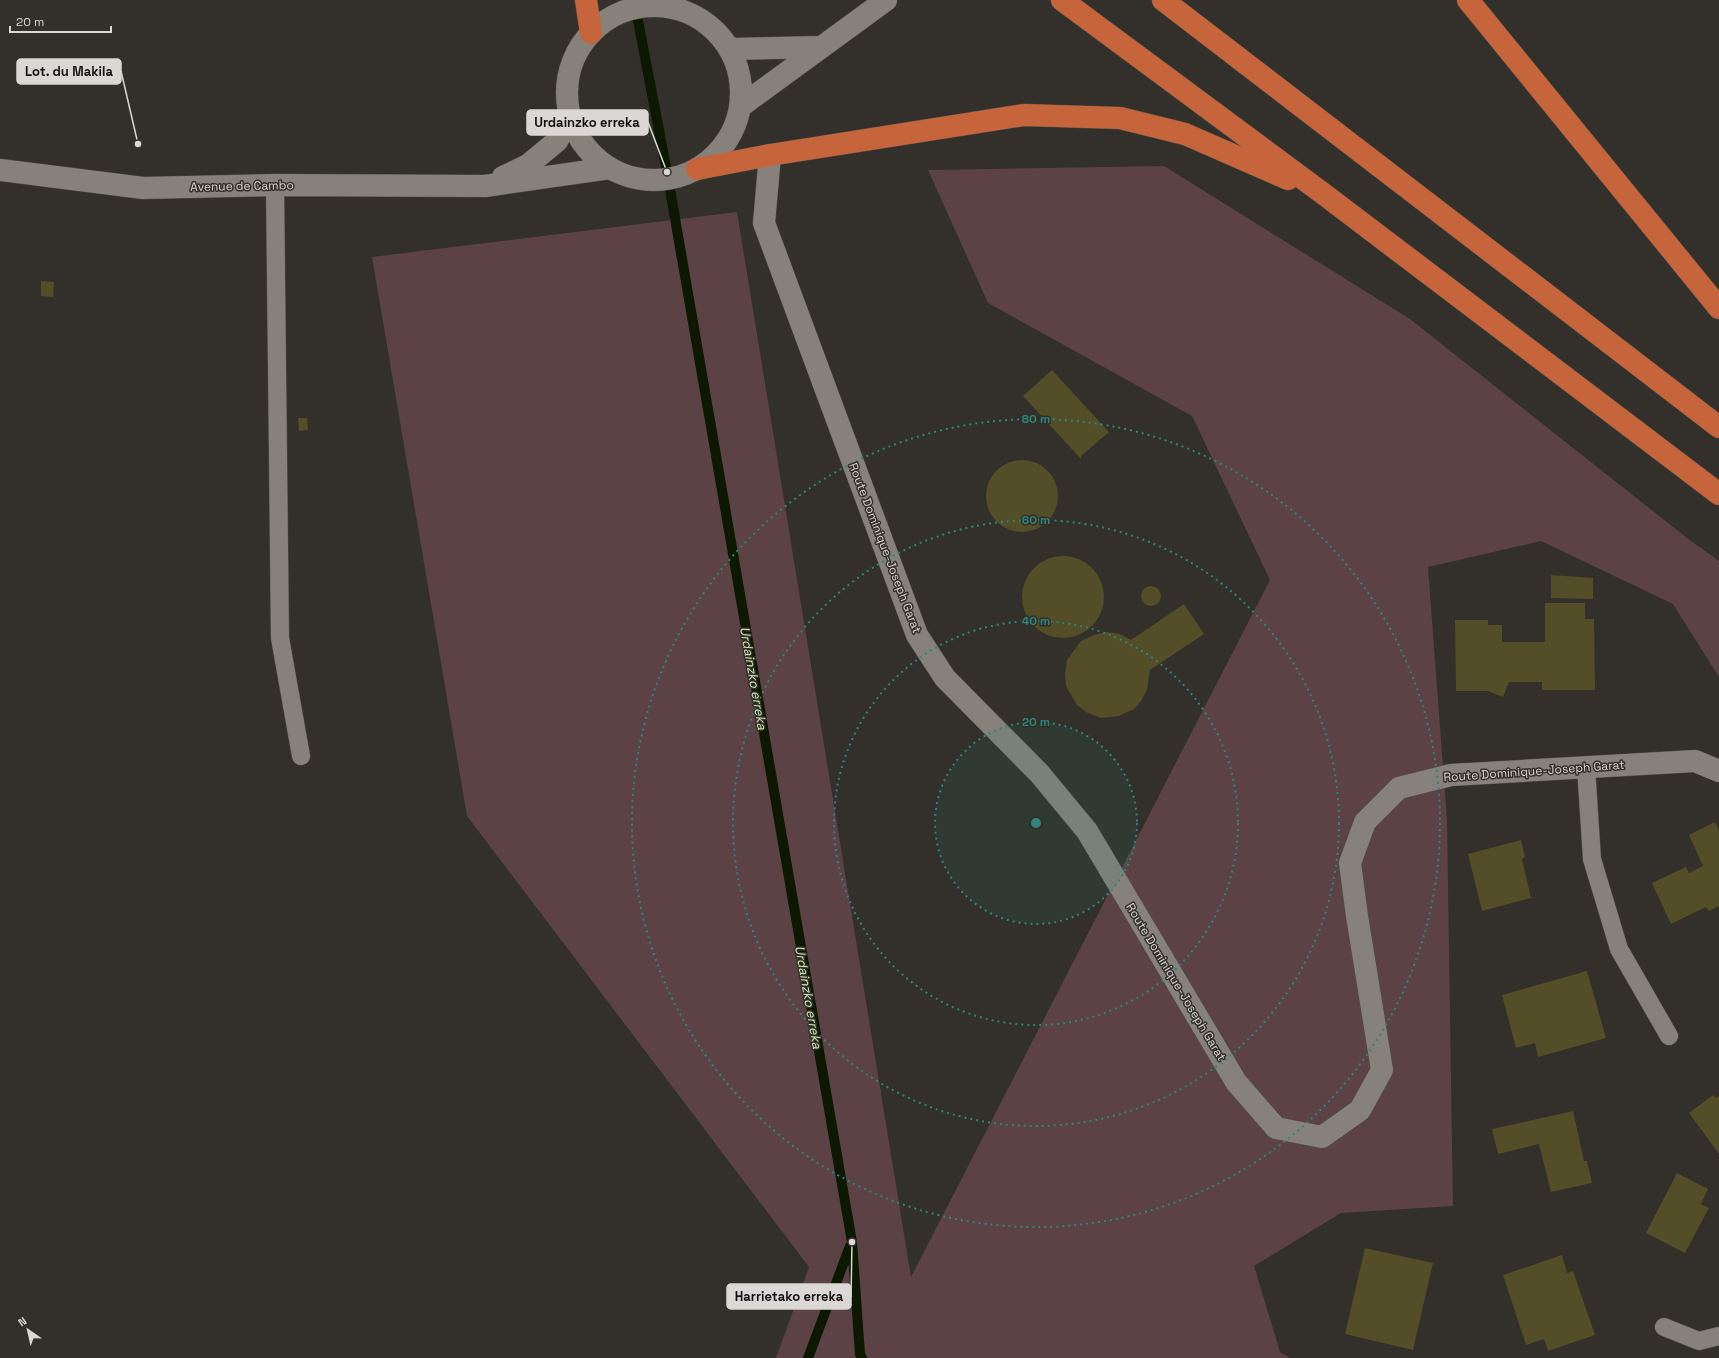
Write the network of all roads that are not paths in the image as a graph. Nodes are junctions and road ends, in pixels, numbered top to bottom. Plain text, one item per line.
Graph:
1 (586, 0) edge
2 (886, 0) edge
3 (1163, 0) edge
4 (1468, 0) edge
5 (1069, 5) edge
6 (591, 32) junction
7 (822, 47) junction
8 (731, 49) junction
9 (741, 106) junction
10 (570, 117) junction
11 (770, 155) junction
12 (610, 168) junction
13 (0, 170) edge
14 (689, 172) junction
15 (275, 185) junction
16 (485, 186) junction
17 (1321, 192) junction
18 (1719, 308) edge
19 (1719, 426) edge
20 (1719, 494) edge
21 (301, 756) dead end
22 (1586, 767) junction
23 (1719, 771) edge
24 (1669, 1036) dead end
25 (1664, 1327) dead end
26 (1719, 1336) edge

1 - 6 highway
2 - 7 street
3 - 19 highway
4 - 18 highway
5 - 17 highway
6 - 8 street
6 - 10 street
7 - 8 street
7 - 9 street
8 - 9 street
9 - 14 street
10 - 12 street
10 - 16 street, Avenue de Cambo
11 - 14 highway
11 - 17 highway
11 - 22 street, Route Dominique-Joseph Garat
12 - 14 street
12 - 16 street, Avenue de Cambo
13 - 15 street, Avenue de Cambo
15 - 16 street, Avenue de Cambo
15 - 21 lane
17 - 20 highway
22 - 23 street, Route Dominique-Joseph Garat
22 - 24 lane
25 - 26 lane

